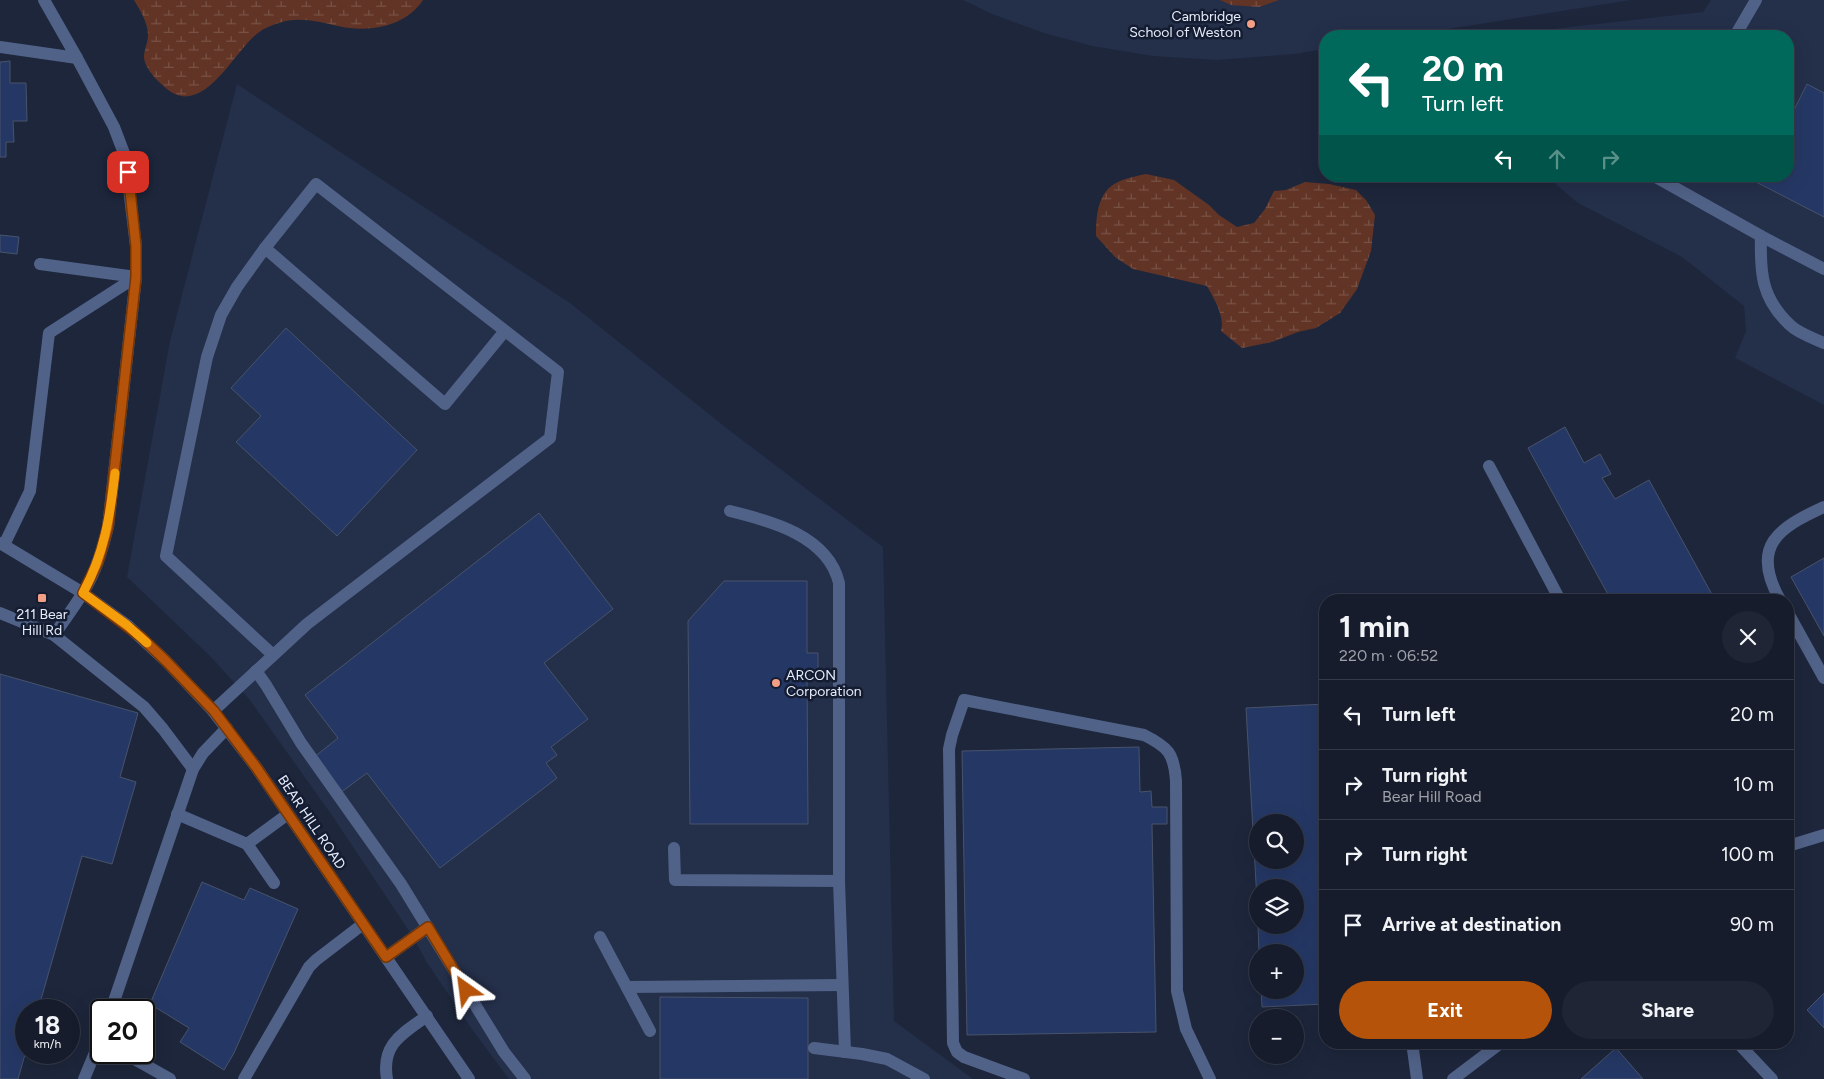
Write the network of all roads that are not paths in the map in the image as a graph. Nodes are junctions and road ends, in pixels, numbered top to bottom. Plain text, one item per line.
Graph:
1 (44, 0) edge
2 (1756, 0) edge
3 (1738, 30) edge
4 (0, 47) edge
5 (77, 58) junction
6 (1665, 182) edge
7 (1760, 236) junction
8 (264, 248) junction
9 (40, 264) dead end
10 (1824, 269) edge
11 (136, 277) junction
12 (504, 332) junction
13 (1824, 343) edge
14 (1488, 466) dead end
15 (1824, 507) edge
16 (730, 511) dead end
17 (2, 544) edge
18 (83, 593) junction
19 (1557, 594) edge
20 (1778, 594) edge
21 (0, 613) edge
22 (1794, 624) edge
23 (54, 635) junction
24 (273, 655) junction
25 (256, 671) junction
26 (1824, 678) edge
27 (214, 711) junction
28 (227, 728) junction
29 (193, 769) junction
30 (177, 814) junction
31 (288, 814) junction
32 (1824, 835) edge
33 (247, 844) junction
34 (1794, 844) edge
35 (674, 848) dead end
36 (839, 881) junction
37 (274, 883) dead end
38 (363, 924) junction
39 (428, 927) junction
40 (600, 937) dead end
41 (386, 957) junction
42 (842, 985) junction
43 (627, 987) junction
44 (115, 999) edge
45 (427, 1016) junction
46 (650, 1031) dead end
47 (814, 1048) dead end
48 (1413, 1049) edge
49 (1493, 1049) edge
50 (1744, 1049) edge
51 (845, 1052) junction
52 (91, 1064) edge
53 (143, 1064) edge
54 (84, 1079) edge
55 (170, 1079) edge
56 (244, 1079) edge
57 (387, 1079) edge
58 (469, 1079) edge
59 (525, 1079) edge
60 (924, 1079) edge
61 (1024, 1079) edge
62 (1210, 1079) edge
63 (1417, 1079) edge
64 (1453, 1079) edge
65 (1772, 1079) edge

1 - 5 street
2 - 3 street
4 - 5 street
5 - 11 street
6 - 7 street
7 - 10 street
7 - 13 street
8 - 12 street
8 - 12 street
8 - 24 street
9 - 11 street
11 - 17 street
11 - 18 street
12 - 24 street
14 - 19 street
15 - 20 street
16 - 36 street
17 - 18 street, BEAR HILL ROAD
18 - 23 street
18 - 27 street, BEAR HILL ROAD
21 - 23 street
22 - 26 street
23 - 29 street
24 - 25 street
25 - 27 street
25 - 39 street
27 - 28 street, BEAR HILL ROAD
28 - 29 street
28 - 31 street, BEAR HILL ROAD
29 - 30 street
30 - 33 street
30 - 44 street
31 - 33 street
31 - 38 street, BEAR HILL ROAD
32 - 34 street
33 - 37 street
35 - 36 street
36 - 42 street
38 - 41 street, BEAR HILL ROAD
38 - 56 street
39 - 41 street
39 - 59 street
40 - 43 street
41 - 45 street, BEAR HILL ROAD
42 - 43 street
42 - 51 street
43 - 46 street
45 - 57 street
45 - 58 street, BEAR HILL ROAD
47 - 51 street
48 - 63 street
49 - 64 street
50 - 65 street
51 - 60 street
52 - 54 street
53 - 55 street
61 - 62 street

